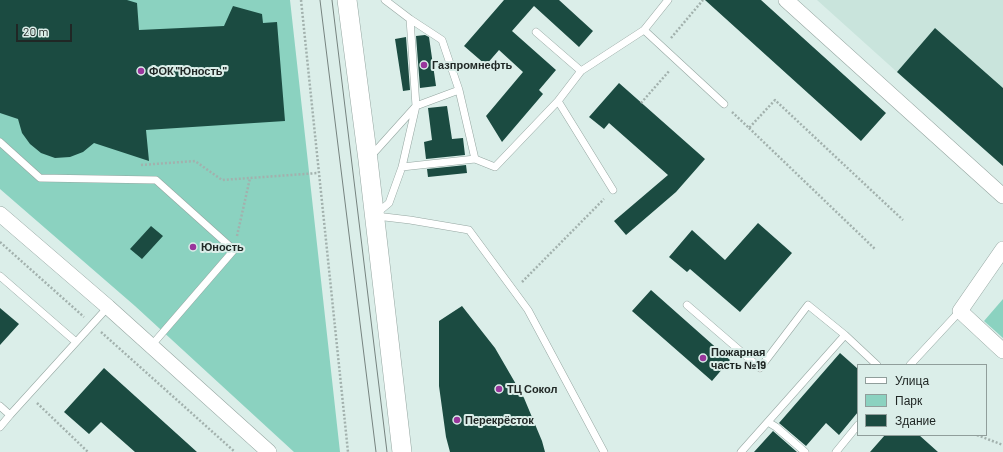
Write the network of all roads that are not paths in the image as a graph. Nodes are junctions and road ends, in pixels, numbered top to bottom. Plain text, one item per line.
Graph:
1 (346, 0) edge
2 (385, 0) edge
3 (668, 0) edge
4 (786, 0) edge
5 (410, 19) junction
6 (644, 30) junction
7 (536, 32) dead end
8 (581, 71) junction
9 (459, 90) junction
10 (558, 101) junction
11 (724, 104) road end
12 (416, 106) junction
13 (0, 142) edge
14 (475, 159) junction
15 (368, 160) junction
16 (402, 167) junction
17 (613, 190) road end
18 (1003, 196) edge
19 (0, 214) edge
20 (374, 216) junction
21 (1003, 248) edge
22 (0, 276) edge
23 (687, 305) dead end
24 (108, 307) junction
25 (960, 311) junction
26 (845, 335) junction
27 (76, 342) junction
28 (151, 346) junction
29 (1003, 351) edge
30 (876, 364) edge
31 (911, 364) edge
32 (0, 406) edge
33 (10, 415) junction
34 (768, 422) junction
35 (857, 426) edge
36 (0, 427) edge
37 (269, 452) edge
38 (402, 452) edge
39 (604, 452) edge
40 (741, 452) edge
41 (805, 452) edge
42 (836, 452) edge

1 - 15 street
2 - 5 lane
3 - 6 lane
4 - 18 street
5 - 9 lane
5 - 12 lane
6 - 8 lane
6 - 11 lane
7 - 8 lane
8 - 10 lane
9 - 12 lane
9 - 14 lane
10 - 14 lane
10 - 17 lane
12 - 15 lane
12 - 16 lane
13 - 28 lane
14 - 16 lane
15 - 20 street
16 - 20 lane
19 - 24 street
20 - 38 street
20 - 39 lane
21 - 25 street
22 - 27 lane
23 - 26 lane
24 - 27 lane
24 - 28 street
25 - 29 street
25 - 31 lane
26 - 30 lane
26 - 34 lane
27 - 33 lane
28 - 37 street
32 - 33 lane
33 - 36 lane
34 - 40 lane
34 - 41 lane
35 - 42 lane

